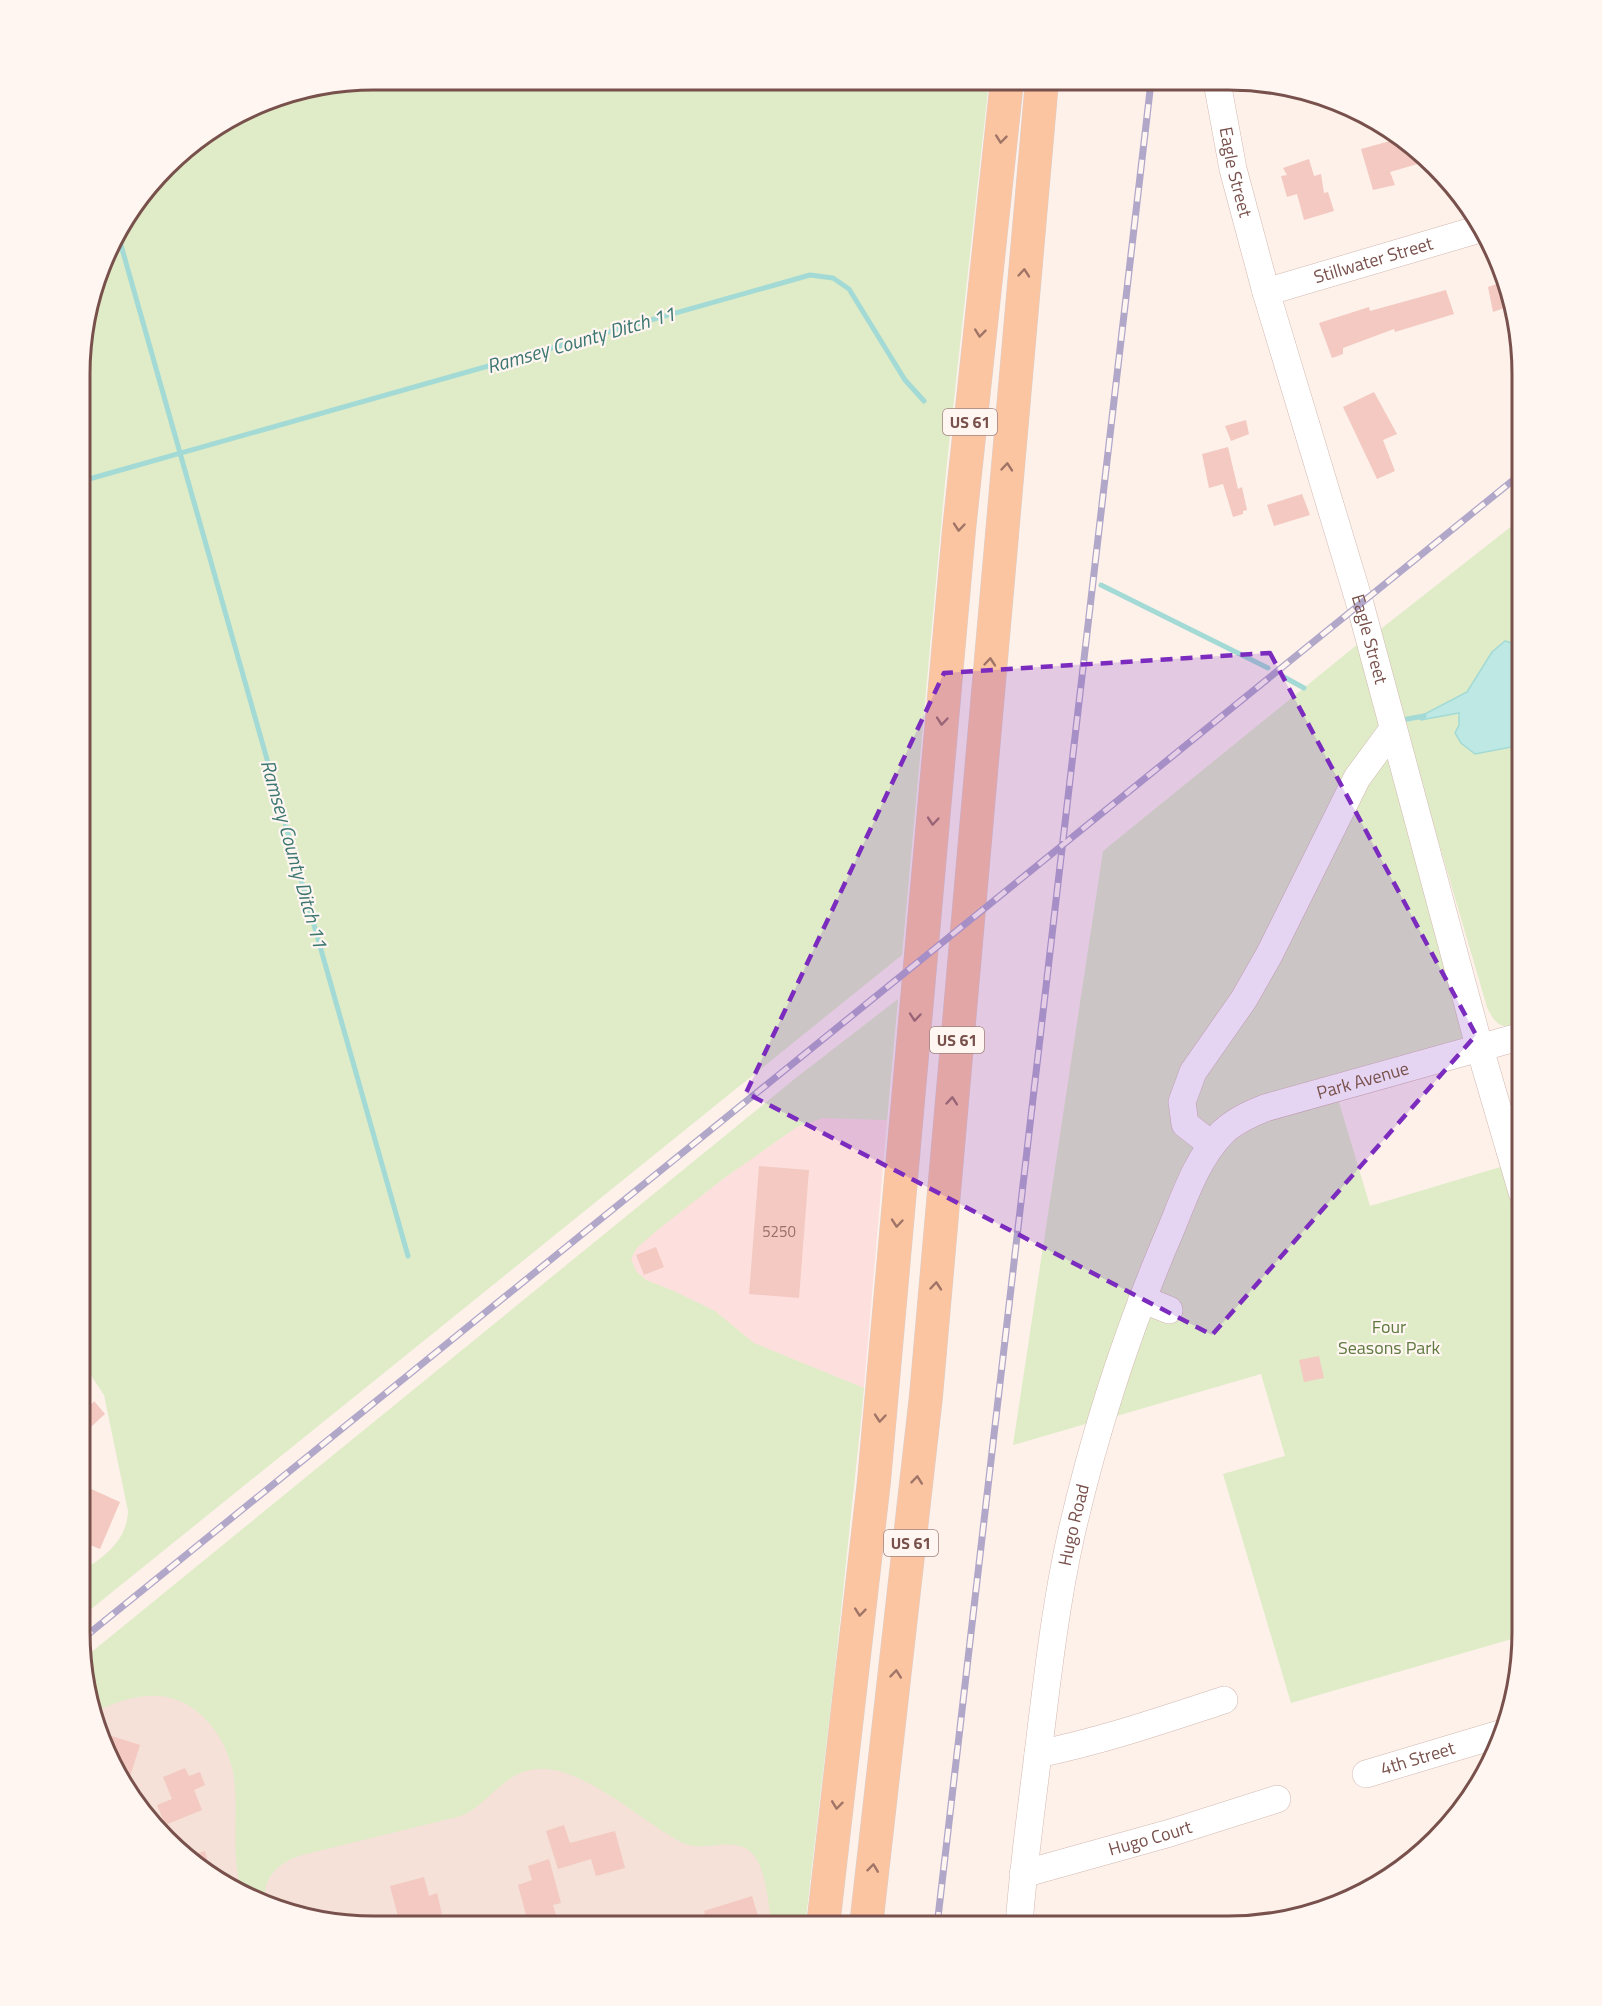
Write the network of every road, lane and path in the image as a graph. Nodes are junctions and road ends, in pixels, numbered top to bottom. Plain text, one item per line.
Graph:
1 (1006, 90) edge
2 (1041, 90) edge
3 (1218, 90) edge
4 (1473, 231) edge
5 (1266, 292) junction
6 (1393, 729) junction
7 (1512, 1039) edge
8 (1479, 1047) junction
9 (1212, 1144) junction
10 (1512, 1158) edge
11 (1142, 1299) junction
12 (1169, 1310) dead end
13 (1224, 1700) dead end
14 (1491, 1736) edge
15 (1038, 1754) junction
16 (1366, 1774) dead end
17 (1277, 1799) dead end
18 (1023, 1874) junction
19 (824, 1916) edge
20 (867, 1916) edge
21 (1020, 1916) edge

1 -> 19 main road, US 61
20 -> 2 main road, US 61
3 - 5 street, Eagle Street
4 - 5 street, Stillwater Street
5 - 6 street, Eagle Street
6 - 8 street, Eagle Street
6 - 9 street
7 - 8 street, Park Avenue
8 - 9 street, Park Avenue
8 - 10 street, Eagle Street
9 - 11 street, Hugo Road
11 - 12 street
11 - 15 street, Hugo Road
13 - 15 street
14 - 16 street, 4th Street
15 - 18 street, Hugo Road
17 - 18 street, Hugo Court
18 - 21 street, Hugo Road

